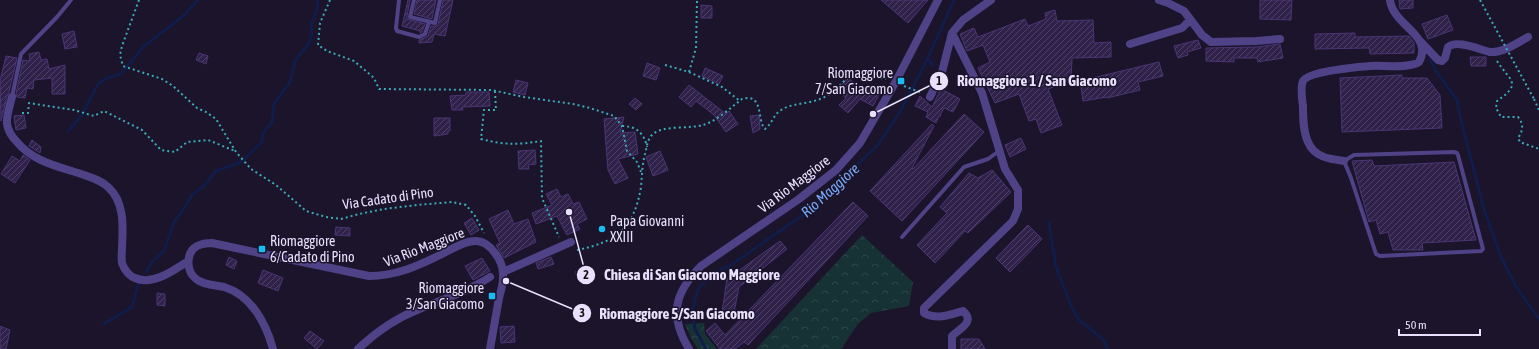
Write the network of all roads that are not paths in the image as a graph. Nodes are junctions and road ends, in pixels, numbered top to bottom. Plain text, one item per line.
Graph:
1 (71, 0) edge
2 (399, 0) edge
3 (414, 0) edge
4 (440, 0) edge
5 (938, 0) edge
6 (991, 0) edge
7 (1159, 0) edge
8 (1390, 0) edge
9 (1190, 20) junction
10 (429, 22) junction
11 (952, 33) junction
12 (1528, 37) dead end
13 (1280, 39) dead end
14 (1421, 42) junction
15 (1130, 44) dead end
16 (926, 95) road end
17 (12, 97) joint
18 (3, 124) edge
19 (1000, 150) junction
20 (1344, 161) junction
21 (902, 237) dead end
22 (571, 242) dead end
23 (188, 261) junction
24 (503, 272) junction
25 (490, 277) dead end
26 (273, 349) edge
27 (358, 349) edge
28 (490, 349) edge
29 (690, 349) edge
30 (952, 349) edge

1 - 17 lane
2 - 10 lane
3 - 10 lane
4 - 10 lane
5 - 29 street, Via Rio Maggiore
6 - 11 street
7 - 9 street
8 - 14 street
9 - 13 street
9 - 15 street
11 - 16 street
11 - 19 street
12 - 14 street
14 - 20 street
17 - 18 street
18 - 23 street
19 - 21 lane
19 - 30 street
20 - 20 lane
22 - 24 street
23 - 24 street, Via Rio Maggiore
23 - 26 street
24 - 28 street
25 - 27 street

